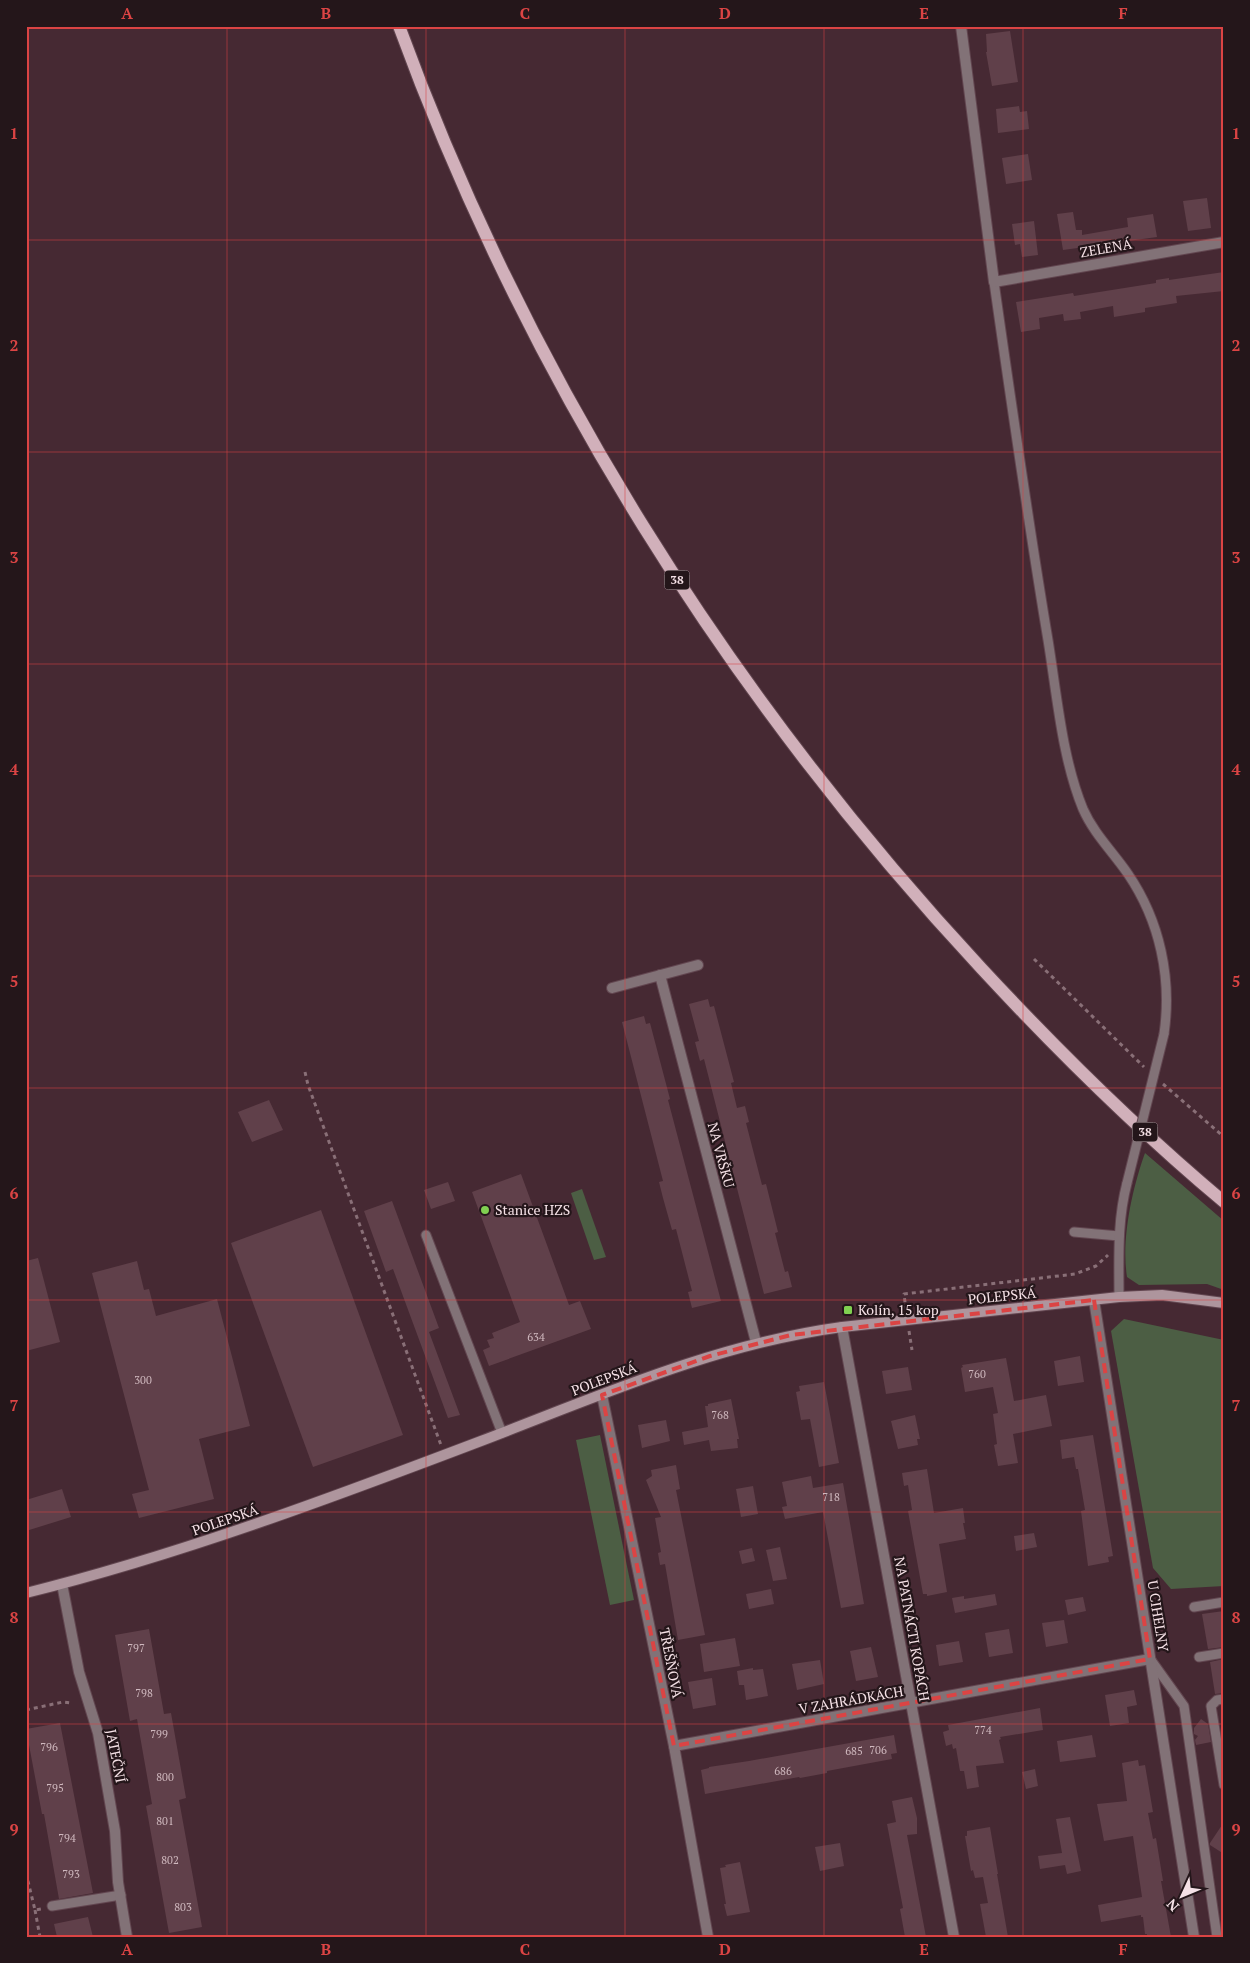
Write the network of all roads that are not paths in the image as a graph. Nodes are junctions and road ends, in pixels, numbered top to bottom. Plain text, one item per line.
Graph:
1 (398, 26) edge
2 (961, 26) edge
3 (1224, 242) edge
4 (994, 282) junction
5 (698, 964) dead end
6 (660, 975) junction
7 (612, 988) dead end
8 (1224, 1202) edge
9 (1074, 1232) dead end
10 (426, 1235) dead end
11 (1119, 1236) junction
12 (1119, 1298) junction
13 (1094, 1300) junction
14 (1219, 1302) edge
15 (842, 1327) junction
16 (756, 1342) junction
17 (602, 1395) junction
18 (502, 1433) junction
19 (62, 1584) junction
20 (26, 1593) edge
21 (1224, 1602) edge
22 (1194, 1607) dead end
23 (1224, 1653) edge
24 (1199, 1657) dead end
25 (1150, 1659) junction
26 (1224, 1699) edge
27 (912, 1703) junction
28 (674, 1746) junction
29 (1221, 1751) edge
30 (1224, 1785) edge
31 (121, 1895) junction
32 (52, 1906) road end
33 (127, 1937) edge
34 (708, 1937) edge
35 (954, 1937) edge
36 (1194, 1937) edge
37 (1217, 1937) edge

1 - 8 main road, 38
2 - 4 street
3 - 4 street, ZELENÁ
4 - 11 lane, bridge
5 - 6 street
6 - 7 street
6 - 16 street, NA VRŠKU
9 - 11 lane
10 - 18 lane
11 - 12 lane
12 - 13 main road, POLEPSKÁ
12 - 14 main road, POLEPSKÁ
13 - 15 main road, POLEPSKÁ
13 - 25 street, U CIHELNY
15 - 16 main road, POLEPSKÁ
15 - 27 street, NA PATNÁCTI KOPÁCH
16 - 17 main road, POLEPSKÁ
17 - 18 main road, POLEPSKÁ
17 - 28 street, TŘEŠŇOVÁ
18 - 19 main road, POLEPSKÁ
19 - 20 main road, POLEPSKÁ
19 - 31 street, JATEČNÍ
21 - 22 lane
23 - 24 lane
25 - 27 street, V ZAHRÁDKÁCH
25 - 36 street, U CIHELNY
25 - 37 lane
26 - 29 lane
27 - 28 street, V ZAHRÁDKÁCH
27 - 35 street, NA PATNÁCTI KOPÁCH
28 - 34 street, TŘEŠŇOVÁ
29 - 30 lane
31 - 32 lane
31 - 33 street, JATEČNÍ

